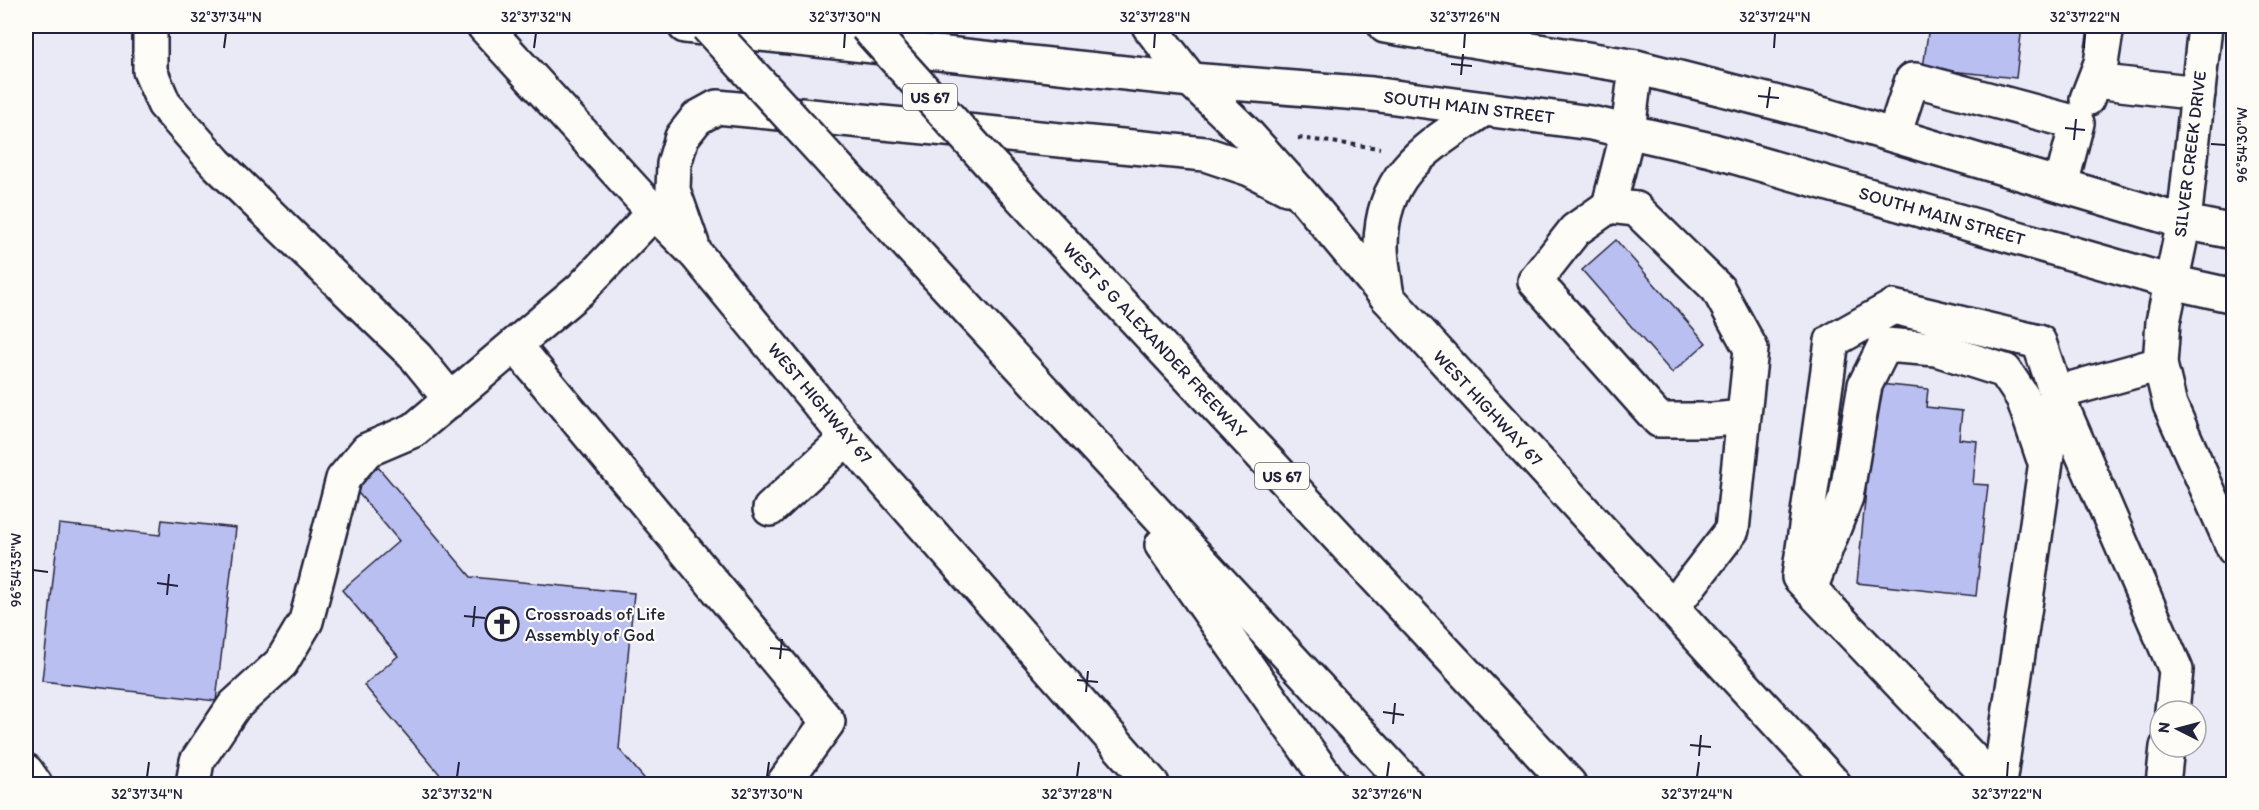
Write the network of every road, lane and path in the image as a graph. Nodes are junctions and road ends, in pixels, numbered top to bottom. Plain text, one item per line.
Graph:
1 (150, 26) edge
2 (484, 26) edge
3 (685, 26) edge
4 (707, 26) edge
5 (866, 26) edge
6 (1149, 26) edge
7 (1385, 26) edge
8 (2107, 26) edge
9 (2205, 26) edge
10 (1636, 67) junction
11 (1191, 80) junction
12 (2095, 81) junction
13 (2198, 93) junction
14 (1484, 109) junction
15 (2077, 123) junction
16 (1628, 131) junction
17 (1893, 135) junction
18 (1297, 138) dead end
19 (1390, 150) dead end
20 (2061, 185) junction
21 (1302, 195) junction
22 (1609, 206) junction
23 (654, 212) junction
24 (2184, 222) junction
25 (2234, 232) edge
26 (696, 254) junction
27 (2172, 282) junction
28 (2234, 296) edge
29 (1387, 297) junction
30 (515, 345) junction
31 (2160, 364) junction
32 (2056, 393) junction
33 (451, 400) junction
34 (1743, 417) junction
35 (1076, 427) junction
36 (848, 438) junction
37 (2046, 465) junction
38 (770, 509) dead end
39 (2234, 549) edge
40 (1810, 589) junction
41 (1672, 608) junction
42 (2173, 699) edge
43 (2166, 759) edge
44 (26, 771) edge
45 (35, 784) edge
46 (193, 784) edge
47 (783, 784) edge
48 (1152, 784) edge
49 (1331, 784) edge
50 (1407, 784) edge
51 (1569, 784) edge
52 (1834, 784) edge
53 (1998, 784) edge
54 (2163, 784) edge

1 - 33 main road
2 - 23 main road, WEST HIGHWAY 67
3 - 11 main road, SOUTH MAIN STREET
4 - 35 main road, bridge
5 - 51 main road, WEST S G ALEXANDER FREEWAY / US 67, bridge
6 - 11 main road, WEST HIGHWAY 67
7 - 10 main road
8 - 12 main road
9 - 13 main road, SILVER CREEK DRIVE
10 - 16 main road
10 - 17 main road
11 - 14 main road, SOUTH MAIN STREET
11 - 21 main road, WEST HIGHWAY 67
12 - 13 main road
12 - 15 main road
13 - 24 main road, SILVER CREEK DRIVE
14 - 16 main road, SOUTH MAIN STREET
14 - 29 main road
15 - 17 main road
15 - 20 main road
16 - 22 main road
16 - 27 main road, SOUTH MAIN STREET
17 - 20 main road
18 - 19 path
20 - 24 main road
21 - 26 main road
21 - 29 main road, WEST HIGHWAY 67
22 - 34 main road
22 - 34 main road
23 - 26 main road, WEST HIGHWAY 67
23 - 30 main road
24 - 25 main road
24 - 27 main road, SILVER CREEK DRIVE
26 - 36 main road, WEST HIGHWAY 67
27 - 28 main road, SOUTH MAIN STREET
27 - 31 main road, SILVER CREEK DRIVE
29 - 41 main road, WEST HIGHWAY 67
30 - 33 main road
30 - 47 main road
31 - 32 main road
31 - 39 main road, SILVER CREEK DRIVE
32 - 37 main road
32 - 40 main road
32 - 42 main road
33 - 46 main road
34 - 41 main road
35 - 49 main road
35 - 50 main road
36 - 38 main road
36 - 48 main road, WEST HIGHWAY 67
37 - 40 main road
37 - 53 main road
40 - 53 main road
41 - 52 main road, WEST HIGHWAY 67
43 - 54 main road
44 - 45 main road

